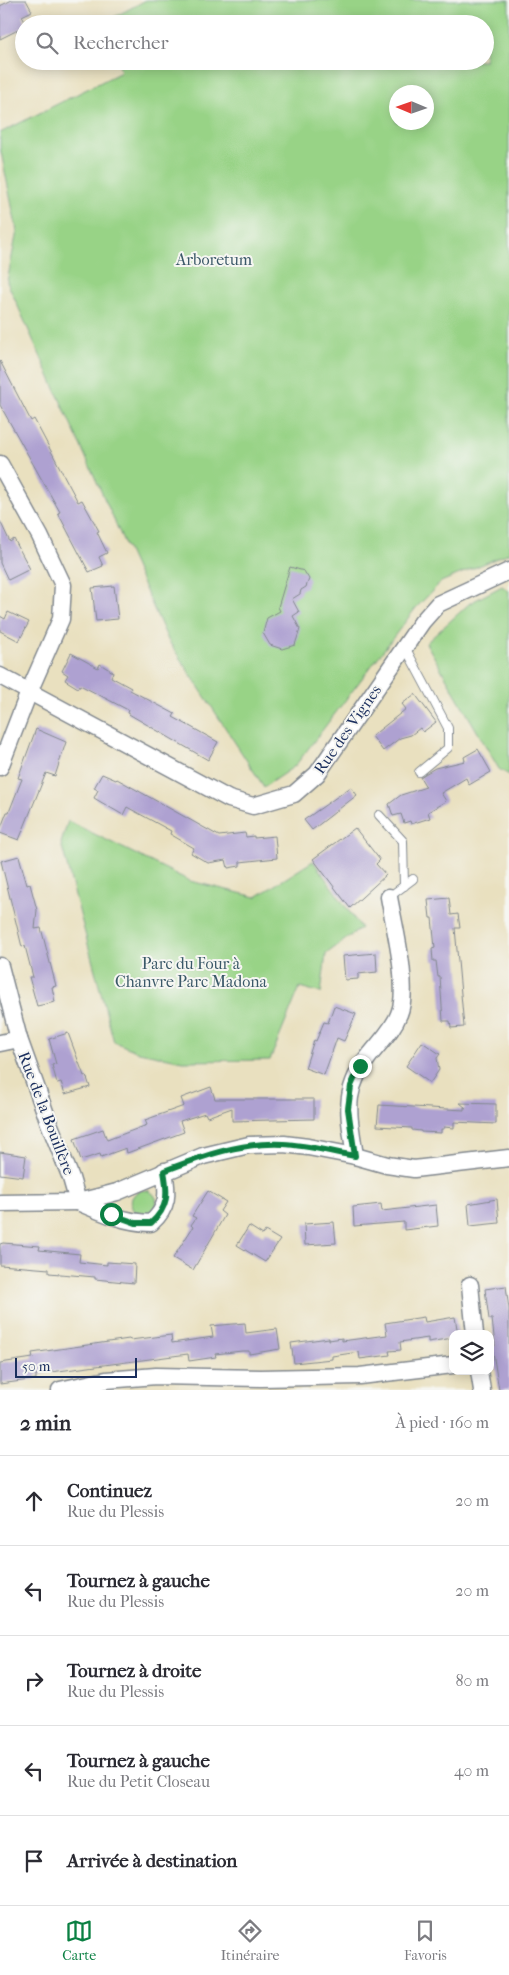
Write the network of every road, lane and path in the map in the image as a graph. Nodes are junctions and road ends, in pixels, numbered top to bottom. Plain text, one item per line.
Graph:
1 (0, 464) edge
2 (509, 571) edge
3 (405, 647) junction
4 (0, 676) edge
5 (29, 692) junction
6 (0, 767) edge
7 (419, 772) dead end
8 (379, 815) dead end
9 (413, 879) dead end
10 (404, 886) junction
11 (390, 897) joint
12 (0, 966) edge
13 (19, 1039) junction
14 (0, 1043) edge
15 (355, 1156) junction
16 (509, 1158) edge
17 (164, 1171) junction
18 (78, 1202) junction
19 (0, 1203) edge
20 (470, 1286) dead end
21 (475, 1330) edge
22 (449, 1366) edge
23 (480, 1375) edge
24 (361, 1383) edge
25 (263, 1384) edge
26 (60, 1390) edge
27 (482, 1390) edge

1 - 5 street
2 - 3 street, Rue des Vignes
3 - 5 street, Rue des Vignes
3 - 7 lane
4 - 5 street, Rue des Vignes
5 - 6 street
8 - 10 lane
9 - 10 lane
10 - 11 lane
11 - 15 street
12 - 13 street, Rue de la Bouillère
13 - 14 street
13 - 18 street, Rue de la Bouillère
15 - 16 street
15 - 17 street
17 - 18 street
17 - 18 street
18 - 19 street
20 - 21 street
22 - 24 street
23 - 27 street
24 - 25 street
25 - 26 street

